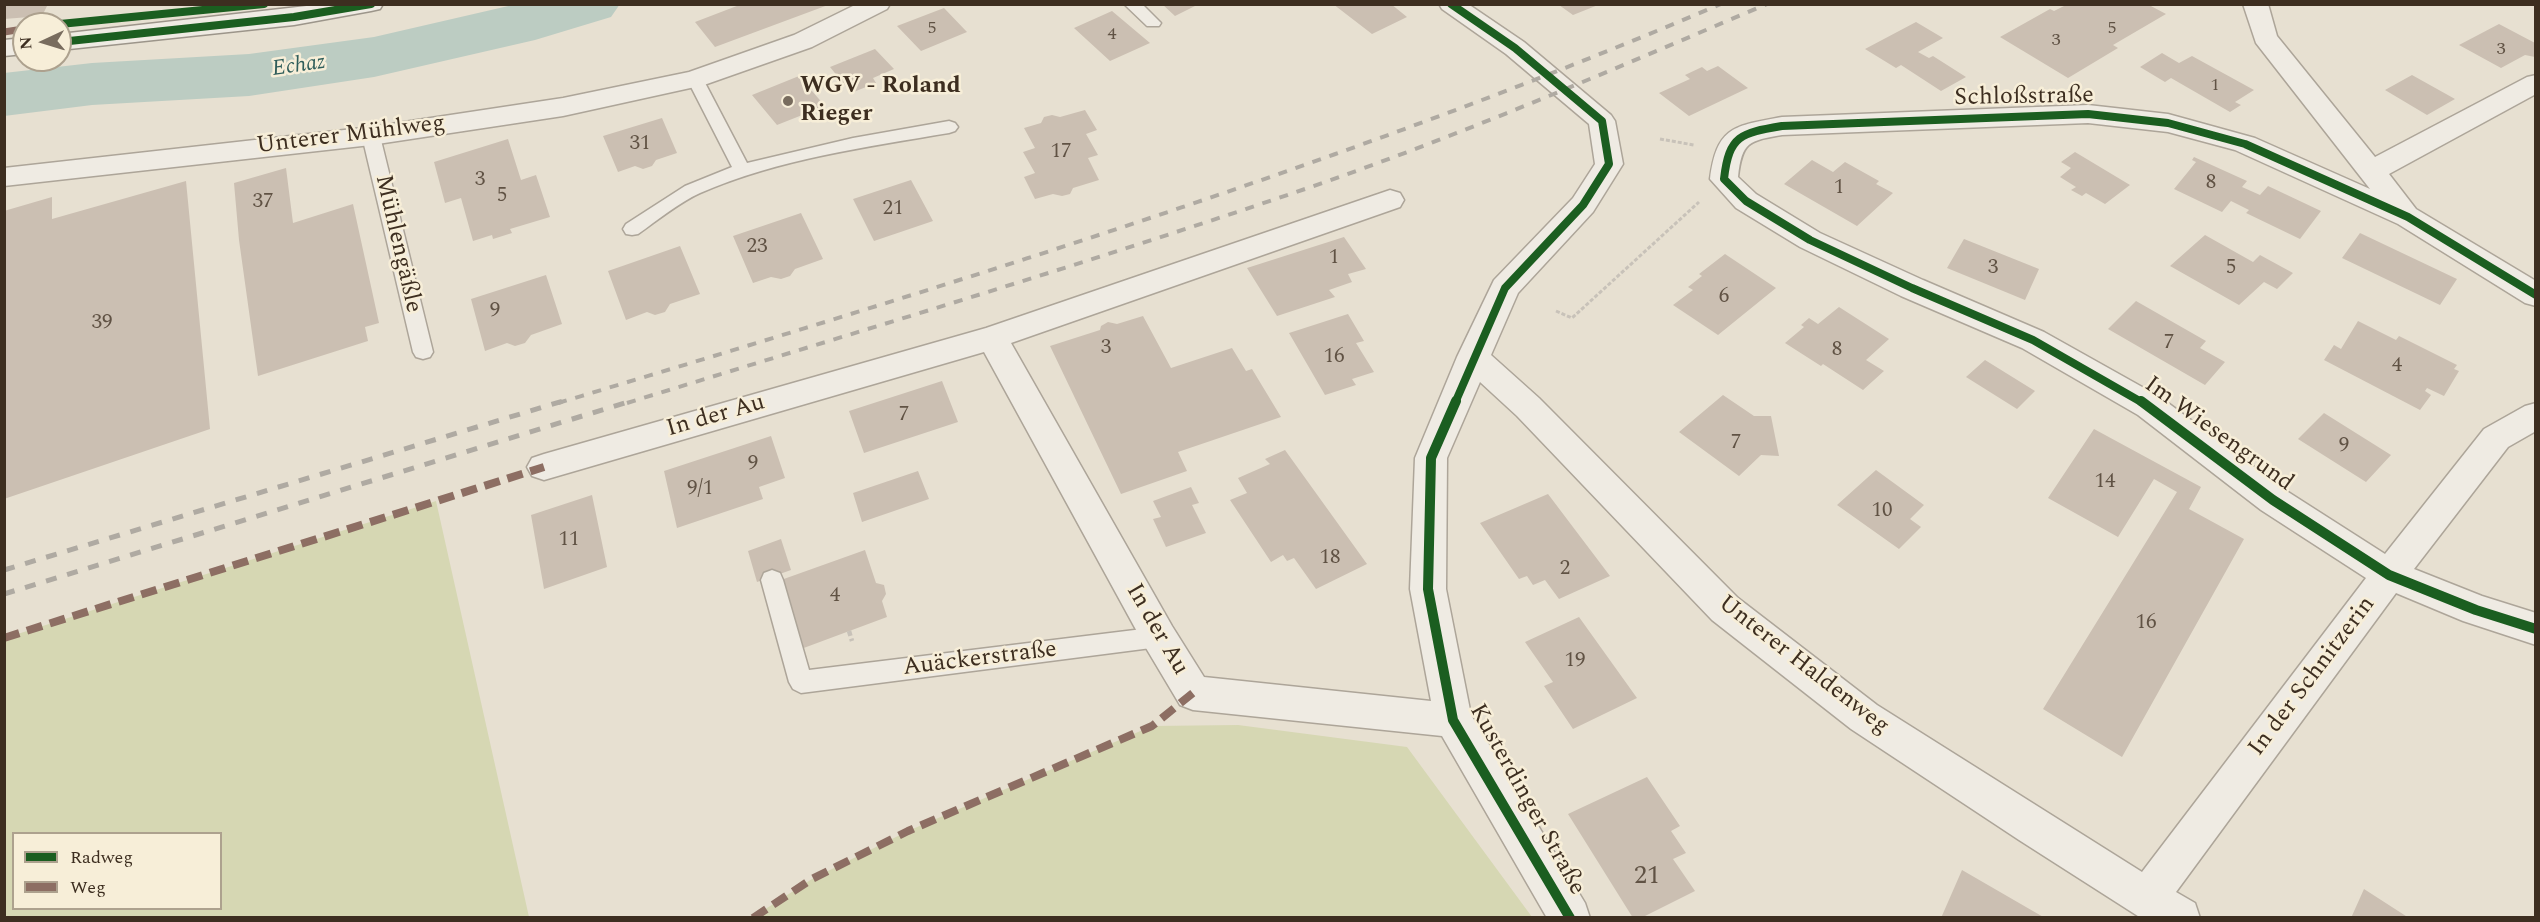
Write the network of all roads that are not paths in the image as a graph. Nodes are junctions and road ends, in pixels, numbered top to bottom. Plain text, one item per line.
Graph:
1 (371, 4) edge
2 (878, 4) edge
3 (1132, 4) edge
4 (1451, 4) edge
5 (2255, 4) edge
6 (1153, 22) dead end
7 (72, 41) edge
8 (695, 79) junction
9 (2535, 83) edge
10 (950, 127) dead end
11 (371, 136) junction
12 (742, 171) junction
13 (2372, 171) junction
14 (4, 177) edge
15 (1724, 179) joint
16 (1390, 200) dead end
17 (2408, 217) junction
18 (632, 229) dead end
19 (2535, 295) edge
20 (992, 338) junction
21 (423, 352) dead end
22 (1473, 357) junction
23 (2535, 415) edge
24 (544, 467) dead end
25 (2389, 575) junction
26 (772, 580) dead end
27 (2535, 629) edge
28 (1159, 637) junction
29 (1453, 720) junction
30 (2148, 897) junction
31 (1570, 918) edge
32 (2180, 918) edge

1 - 7 street
2 - 8 street, Unterer Mühlweg
3 - 6 lane
4 - 22 street, Kusterdinger Straße
5 - 13 street
8 - 11 street, Unterer Mühlweg
8 - 12 lane
9 - 13 street
10 - 12 lane
11 - 14 street, Unterer Mühlweg
11 - 21 lane, Mühlengäßle
12 - 18 lane
13 - 17 street
15 - 17 street, Schloßstraße
15 - 25 street, Im Wiesengrund
16 - 20 street, In der Au
17 - 19 street, Schloßstraße
20 - 24 street, In der Au
20 - 28 street, In der Au
22 - 29 street, Kusterdinger Straße
22 - 30 street, Unterer Haldenweg
23 - 25 street, In der Schnitzerin
25 - 27 street, Im Wiesengrund
25 - 30 street, In der Schnitzerin
26 - 28 lane, Auäckerstraße
28 - 29 street, In der Au
29 - 31 street, Kusterdinger Straße
30 - 32 street, Unterer Haldenweg

